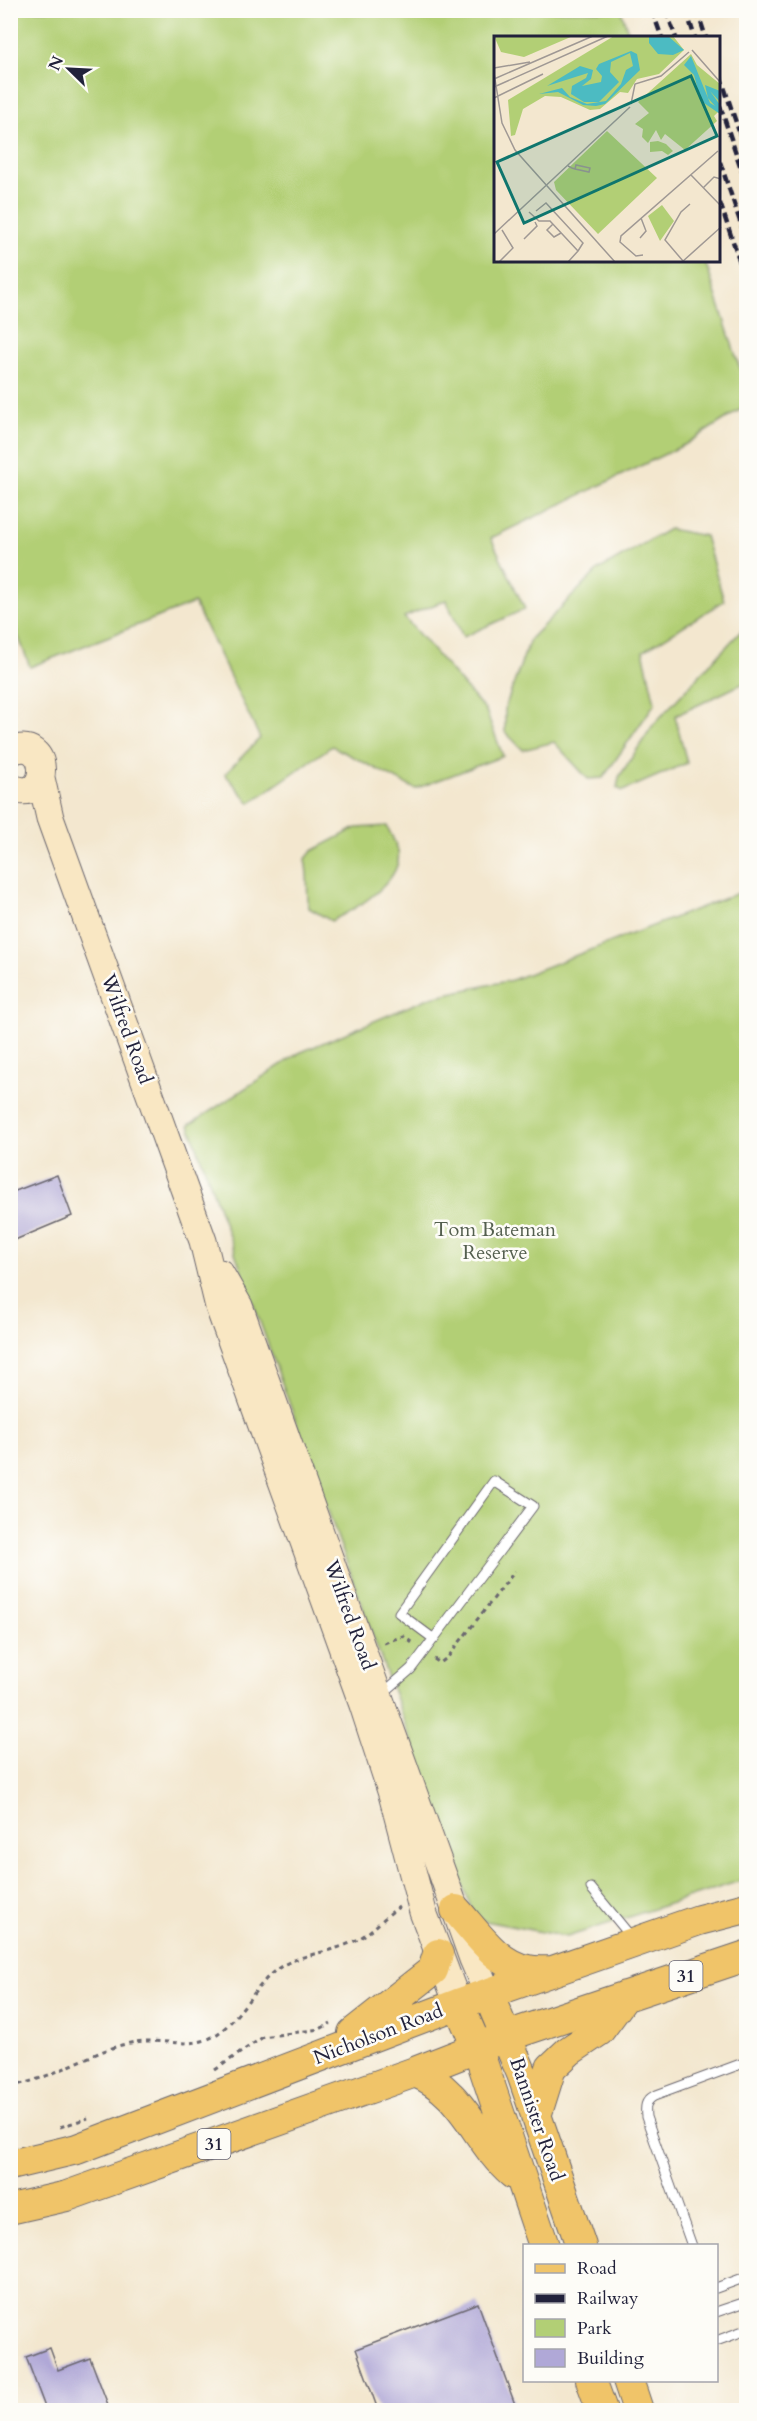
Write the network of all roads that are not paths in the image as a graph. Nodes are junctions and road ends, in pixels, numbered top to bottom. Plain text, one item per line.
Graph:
1 (11, 751) edge
2 (25, 785) edge
3 (434, 1639) junction
4 (371, 1701) junction
5 (591, 1888) dead end
6 (747, 1908) edge
7 (456, 1910) junction
8 (643, 1941) junction
9 (438, 1954) junction
10 (747, 1956) edge
11 (555, 1971) junction
12 (488, 1994) junction
13 (625, 1996) junction
14 (458, 2004) junction
15 (507, 2036) junction
16 (477, 2047) junction
17 (327, 2053) junction
18 (747, 2062) edge
19 (415, 2072) junction
20 (536, 2116) junction
21 (10, 2165) edge
22 (521, 2180) junction
23 (10, 2209) edge
24 (543, 2244) edge
25 (580, 2244) edge
26 (691, 2244) edge
27 (747, 2277) edge
28 (718, 2288) edge
29 (747, 2302) edge
30 (718, 2312) edge
31 (747, 2331) edge
32 (718, 2341) edge
33 (592, 2382) edge
34 (629, 2382) edge
35 (602, 2410) edge
36 (638, 2410) edge

1 - 2 main road
2 - 4 main road, Wilfred Road
3 - 3 lane
3 - 4 lane
4 - 7 main road, Wilfred Road
4 - 9 main road, Wilfred Road
5 - 8 lane
6 - 8 main road, Nicholson Road / 31
7 - 11 main road
7 - 12 main road, Wilfred Road
8 - 11 main road, Nicholson Road / 31
9 - 14 main road, Wilfred Road
9 - 17 main road
10 - 13 main road, 31
11 - 12 main road, Nicholson Road / 31
12 - 14 main road, Nicholson Road / 31
12 - 15 main road, Bannister Road
13 - 15 main road, 31
13 - 20 main road
14 - 16 main road, Bannister Road
14 - 17 main road, Nicholson Road / 31
15 - 16 main road, 31
15 - 20 main road, Bannister Road
16 - 19 main road, 31
16 - 22 main road, Bannister Road
17 - 21 main road, Nicholson Road / 31
18 - 26 lane
19 - 22 main road
19 - 23 main road, 31
20 - 25 main road, Bannister Road
22 - 24 main road, Bannister Road
27 - 28 lane
29 - 30 lane
31 - 32 lane
33 - 35 main road
34 - 36 main road

